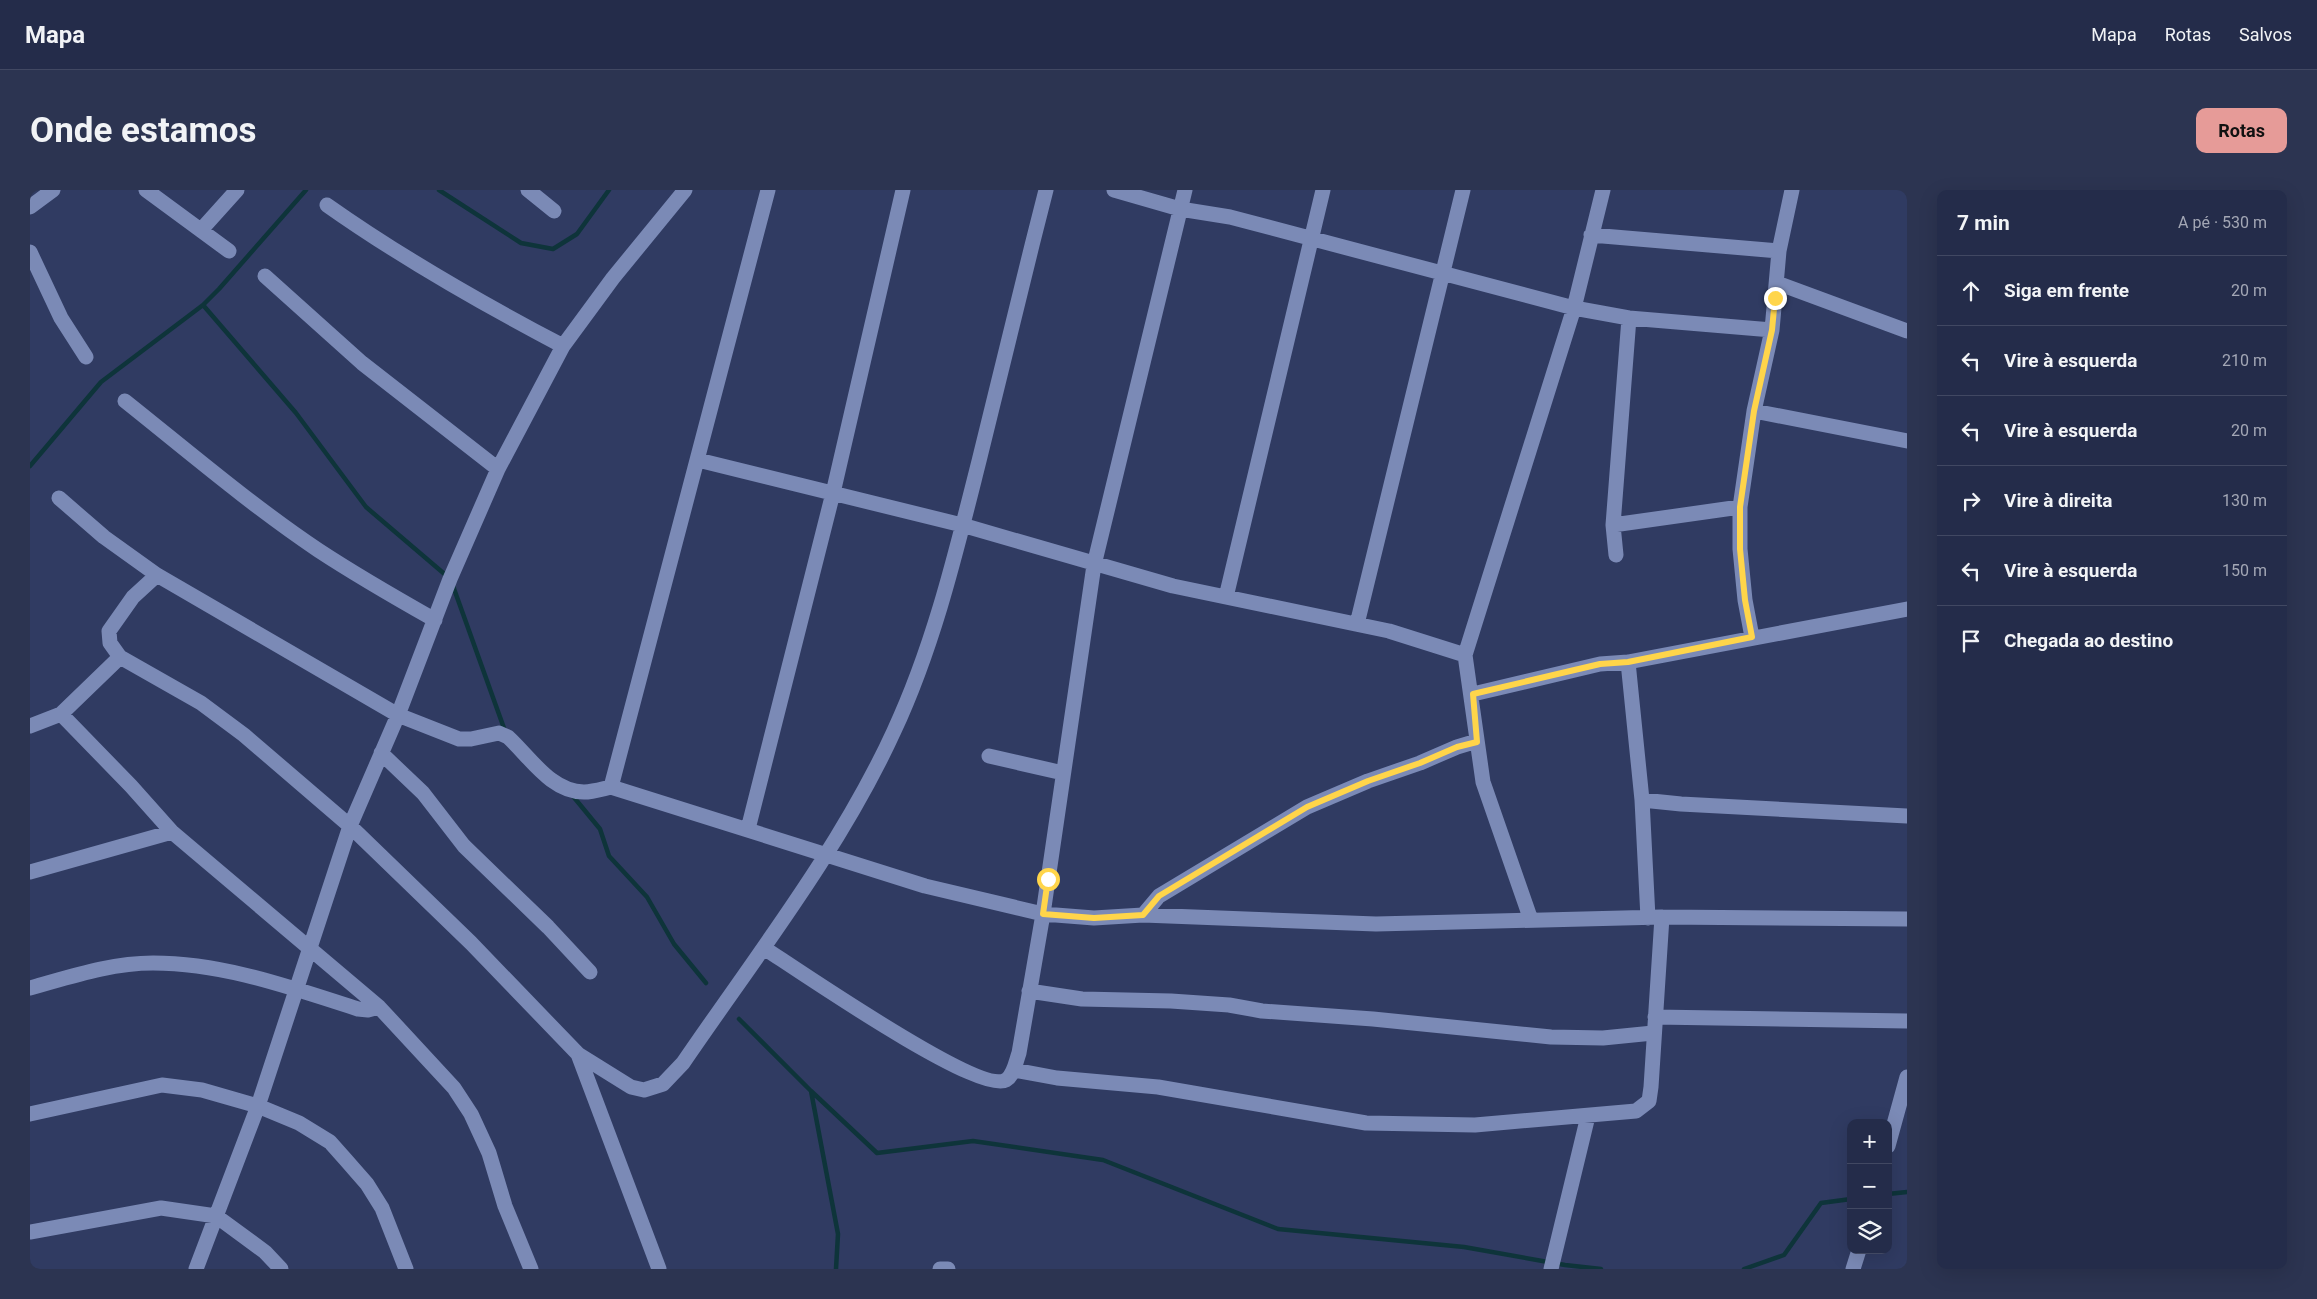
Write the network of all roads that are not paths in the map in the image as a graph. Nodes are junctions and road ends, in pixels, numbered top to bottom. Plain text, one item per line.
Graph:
1 (54, 190) edge
2 (146, 190) edge
3 (238, 190) edge
4 (528, 190) edge
5 (685, 190) edge
6 (768, 190) edge
7 (903, 190) edge
8 (1046, 190) edge
9 (1114, 190) edge
10 (1185, 190) edge
11 (1323, 190) edge
12 (1463, 190) edge
13 (1603, 190) edge
14 (1792, 190) edge
15 (327, 205) dead end
16 (30, 207) edge
17 (1180, 209) junction
18 (554, 212) dead end
19 (201, 230) junction
20 (1590, 235) junction
21 (1310, 239) junction
22 (1779, 251) junction
23 (30, 252) edge
24 (229, 252) dead end
25 (1441, 273) junction
26 (265, 276) dead end
27 (1777, 283) junction
28 (1574, 308) junction
29 (1629, 318) junction
30 (1772, 330) junction
31 (1907, 331) edge
32 (563, 346) junction
33 (86, 356) dead end
34 (125, 401) dead end
35 (1754, 411) junction
36 (1907, 441) edge
37 (698, 460) junction
38 (498, 469) junction
39 (833, 493) junction
40 (59, 498) dead end
41 (1740, 507) junction
42 (962, 525) junction
43 (1613, 525) junction
44 (1616, 555) dead end
45 (1094, 565) junction
46 (156, 575) junction
47 (1226, 597) junction
48 (1907, 609) edge
49 (435, 620) junction
50 (1357, 624) junction
51 (1752, 637) junction
52 (1466, 655) junction
53 (120, 657) junction
54 (1628, 662) junction
55 (1473, 694) junction
56 (61, 714) junction
57 (398, 715) junction
58 (30, 726) edge
59 (1477, 742) junction
60 (381, 753) junction
61 (989, 756) dead end
62 (1063, 774) junction
63 (611, 787) junction
64 (1642, 800) junction
65 (1907, 816) edge
66 (350, 826) junction
67 (748, 829) junction
68 (172, 832) junction
69 (825, 853) junction
70 (30, 872) edge
71 (1043, 914) junction
72 (1143, 915) junction
73 (1655, 918) junction
74 (1907, 919) edge
75 (1531, 920) junction
76 (310, 948) junction
77 (764, 948) junction
78 (590, 972) dead end
79 (30, 988) edge
80 (296, 990) junction
81 (1029, 991) junction
82 (379, 1007) junction
83 (1655, 1017) junction
84 (1907, 1021) edge
85 (1653, 1032) junction
86 (578, 1054) junction
87 (1014, 1070) junction
88 (1907, 1077) edge
89 (258, 1106) junction
90 (30, 1114) edge
91 (1588, 1116) junction
92 (1892, 1131) edge
93 (216, 1216) junction
94 (30, 1232) edge
95 (1858, 1254) edge
96 (1552, 1262) edge
97 (196, 1269) edge
98 (280, 1269) edge
99 (406, 1269) edge
100 (531, 1269) edge
101 (658, 1269) edge
102 (940, 1269) edge
103 (948, 1269) edge
104 (1853, 1269) edge

1 - 16 street
2 - 19 street
3 - 19 street
4 - 18 street
5 - 32 street
6 - 37 street
7 - 39 street
8 - 42 street
9 - 17 street
10 - 17 street
11 - 21 street
12 - 25 street
13 - 20 street
14 - 22 street
15 - 32 street
17 - 21 street
17 - 45 street
19 - 24 street
20 - 22 street
20 - 28 street
21 - 25 street
21 - 47 street
22 - 27 street
23 - 33 street
25 - 28 street
25 - 50 street
26 - 38 street
27 - 30 street
27 - 31 street
28 - 29 street
28 - 52 street
29 - 30 street
29 - 43 street
30 - 35 street
32 - 38 street
34 - 49 street
35 - 36 street
35 - 41 street
37 - 39 street
37 - 63 street
38 - 49 street
39 - 42 street
39 - 67 street
40 - 46 street
41 - 43 street
41 - 51 street
42 - 45 street
42 - 69 street
43 - 44 street
45 - 47 street
45 - 62 street
46 - 53 street
46 - 57 street
47 - 50 street
48 - 51 street
49 - 57 street
50 - 52 street
51 - 54 street
52 - 55 street
53 - 56 street
53 - 66 street
54 - 55 street
54 - 64 street
55 - 59 street
56 - 58 street
56 - 68 street
57 - 60 street
57 - 63 street
59 - 72 street
59 - 75 street
60 - 66 street
60 - 78 street
61 - 62 street
62 - 71 street
63 - 67 street
64 - 65 street
64 - 73 street
66 - 76 street
66 - 86 street
67 - 69 street
68 - 70 street
68 - 76 street
69 - 71 street
69 - 77 street
71 - 72 street
71 - 81 street
72 - 75 street
73 - 74 street
73 - 75 street
73 - 83 street
76 - 80 street
76 - 82 street
77 - 86 street
77 - 87 street
79 - 80 street
80 - 82 street
80 - 89 street
81 - 85 street
81 - 87 street
82 - 100 street
83 - 84 street
83 - 85 street
85 - 91 street
86 - 101 street
87 - 91 street
88 - 92 street
89 - 90 street
89 - 93 street
89 - 99 street
91 - 96 street
93 - 94 street
93 - 97 street
93 - 98 street
95 - 104 street
102 - 103 street

